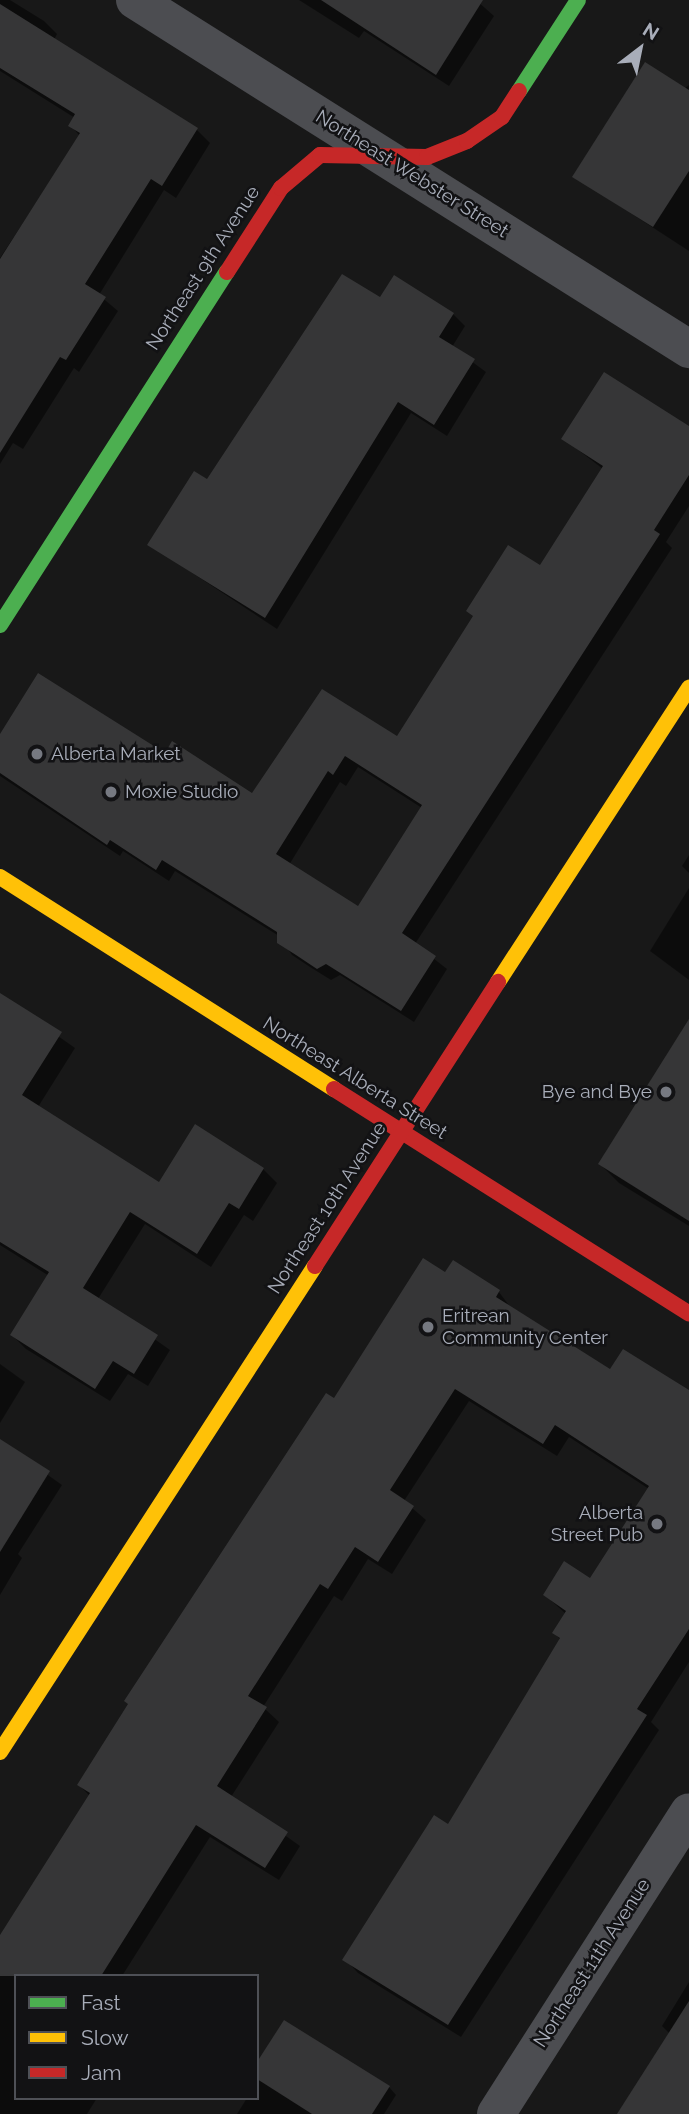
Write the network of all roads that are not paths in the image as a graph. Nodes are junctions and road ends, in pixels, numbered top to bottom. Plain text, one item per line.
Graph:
1 (135, 0) edge
2 (579, 0) edge
3 (379, 153) junction
4 (689, 349) edge
5 (0, 625) edge
6 (689, 688) edge
7 (0, 877) edge
8 (401, 1132) junction
9 (689, 1313) edge
10 (0, 1752) edge
11 (689, 1812) edge
12 (496, 2114) edge

1 - 3 street, Northeast Webster Street
2 - 3 street, Northeast 9th Avenue
3 - 4 street, Northeast Webster Street
3 - 5 street, Northeast 9th Avenue
6 - 8 street, Northeast 10th Avenue
7 - 8 street, Northeast Alberta Street
8 - 9 street, Northeast Alberta Street
8 - 10 street, Northeast 10th Avenue
11 - 12 street, Northeast 11th Avenue

